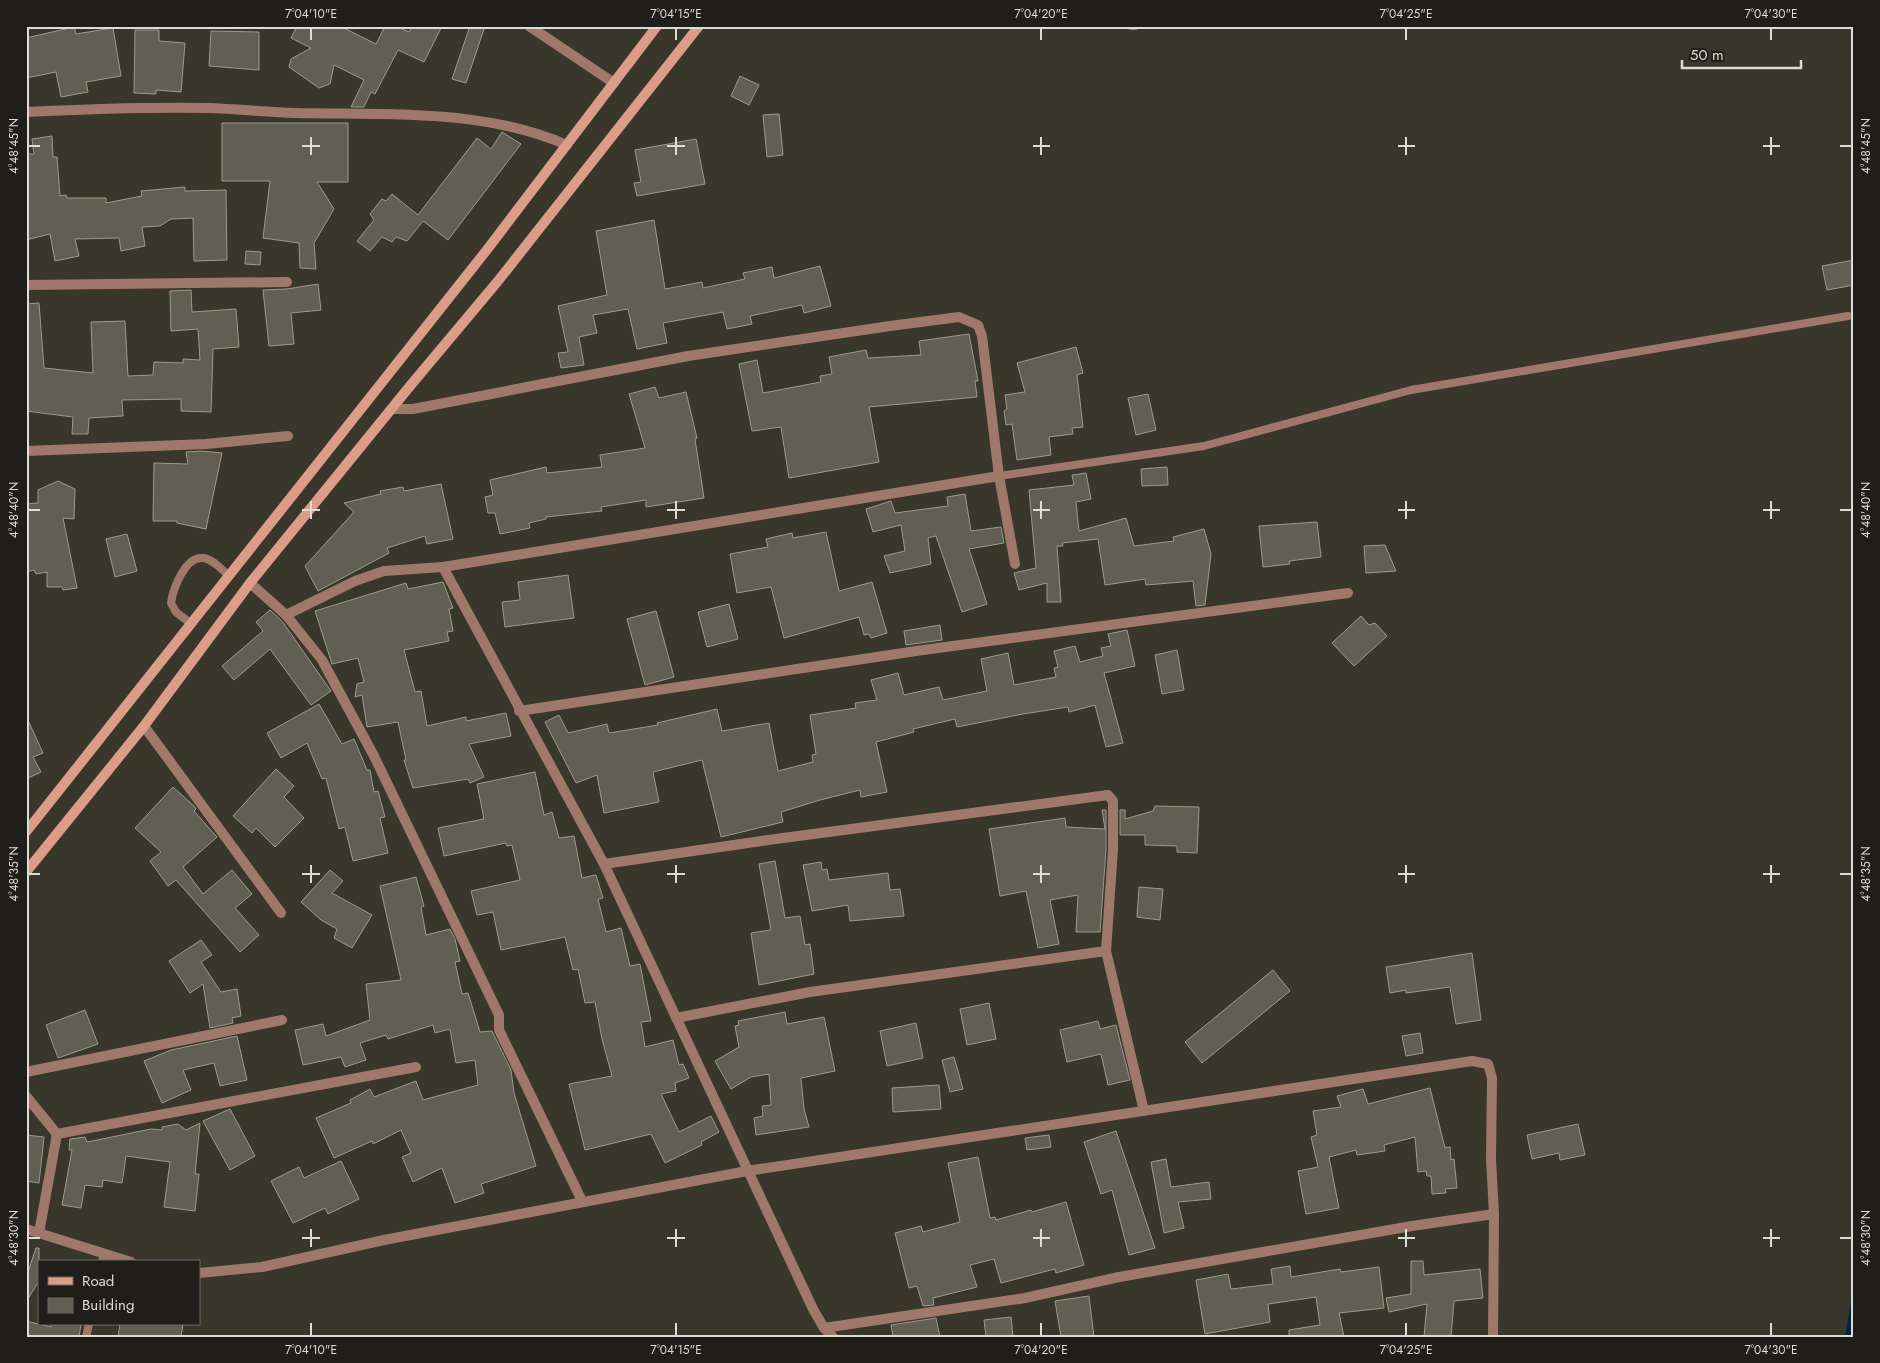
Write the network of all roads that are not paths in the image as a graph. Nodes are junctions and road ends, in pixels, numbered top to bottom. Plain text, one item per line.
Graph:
1 (528, 26) edge
2 (657, 26) edge
3 (699, 26) edge
4 (614, 83) junction
5 (26, 112) edge
6 (567, 145) junction
7 (287, 282) dead end
8 (26, 285) edge
9 (1848, 316) dead end
10 (392, 408) junction
11 (288, 436) dead end
12 (26, 451) edge
13 (999, 476) junction
14 (1015, 564) dead end
15 (443, 567) junction
16 (228, 575) junction
17 (250, 583) junction
18 (1348, 593) dead end
19 (286, 615) junction
20 (190, 623) junction
21 (520, 711) junction
22 (144, 726) junction
23 (26, 832) edge
24 (604, 864) junction
25 (26, 872) edge
26 (280, 913) dead end
27 (1106, 951) junction
28 (676, 1018) junction
29 (282, 1020) dead end
30 (416, 1067) dead end
31 (26, 1072) edge
32 (26, 1096) edge
33 (1144, 1110) junction
34 (57, 1134) junction
35 (747, 1170) junction
36 (582, 1201) junction
37 (1494, 1214) junction
38 (26, 1229) edge
39 (39, 1233) junction
40 (103, 1258) edge
41 (117, 1260) edge
42 (200, 1273) edge
43 (824, 1328) junction
44 (833, 1337) edge
45 (1493, 1337) edge

1 - 4 street
2 - 4 main road
3 - 10 main road
4 - 6 main road
5 - 6 street
6 - 16 main road
7 - 8 street
9 - 13 lane
10 - 13 street
10 - 17 main road
11 - 12 street
13 - 14 street
13 - 15 street
15 - 19 street
15 - 21 street
16 - 20 main road
16 - 20 lane
17 - 19 street
17 - 22 main road
18 - 21 street
19 - 36 street
20 - 23 main road
21 - 24 street
22 - 25 main road
22 - 26 street
24 - 27 street
24 - 28 street
27 - 28 street
27 - 33 street
28 - 35 street
29 - 31 street
30 - 34 street
32 - 34 street
33 - 35 street
33 - 37 street
34 - 39 street
35 - 36 street
35 - 43 street
36 - 42 street
37 - 43 street
37 - 45 street
38 - 39 street
39 - 40 street
40 - 41 street
43 - 44 street

